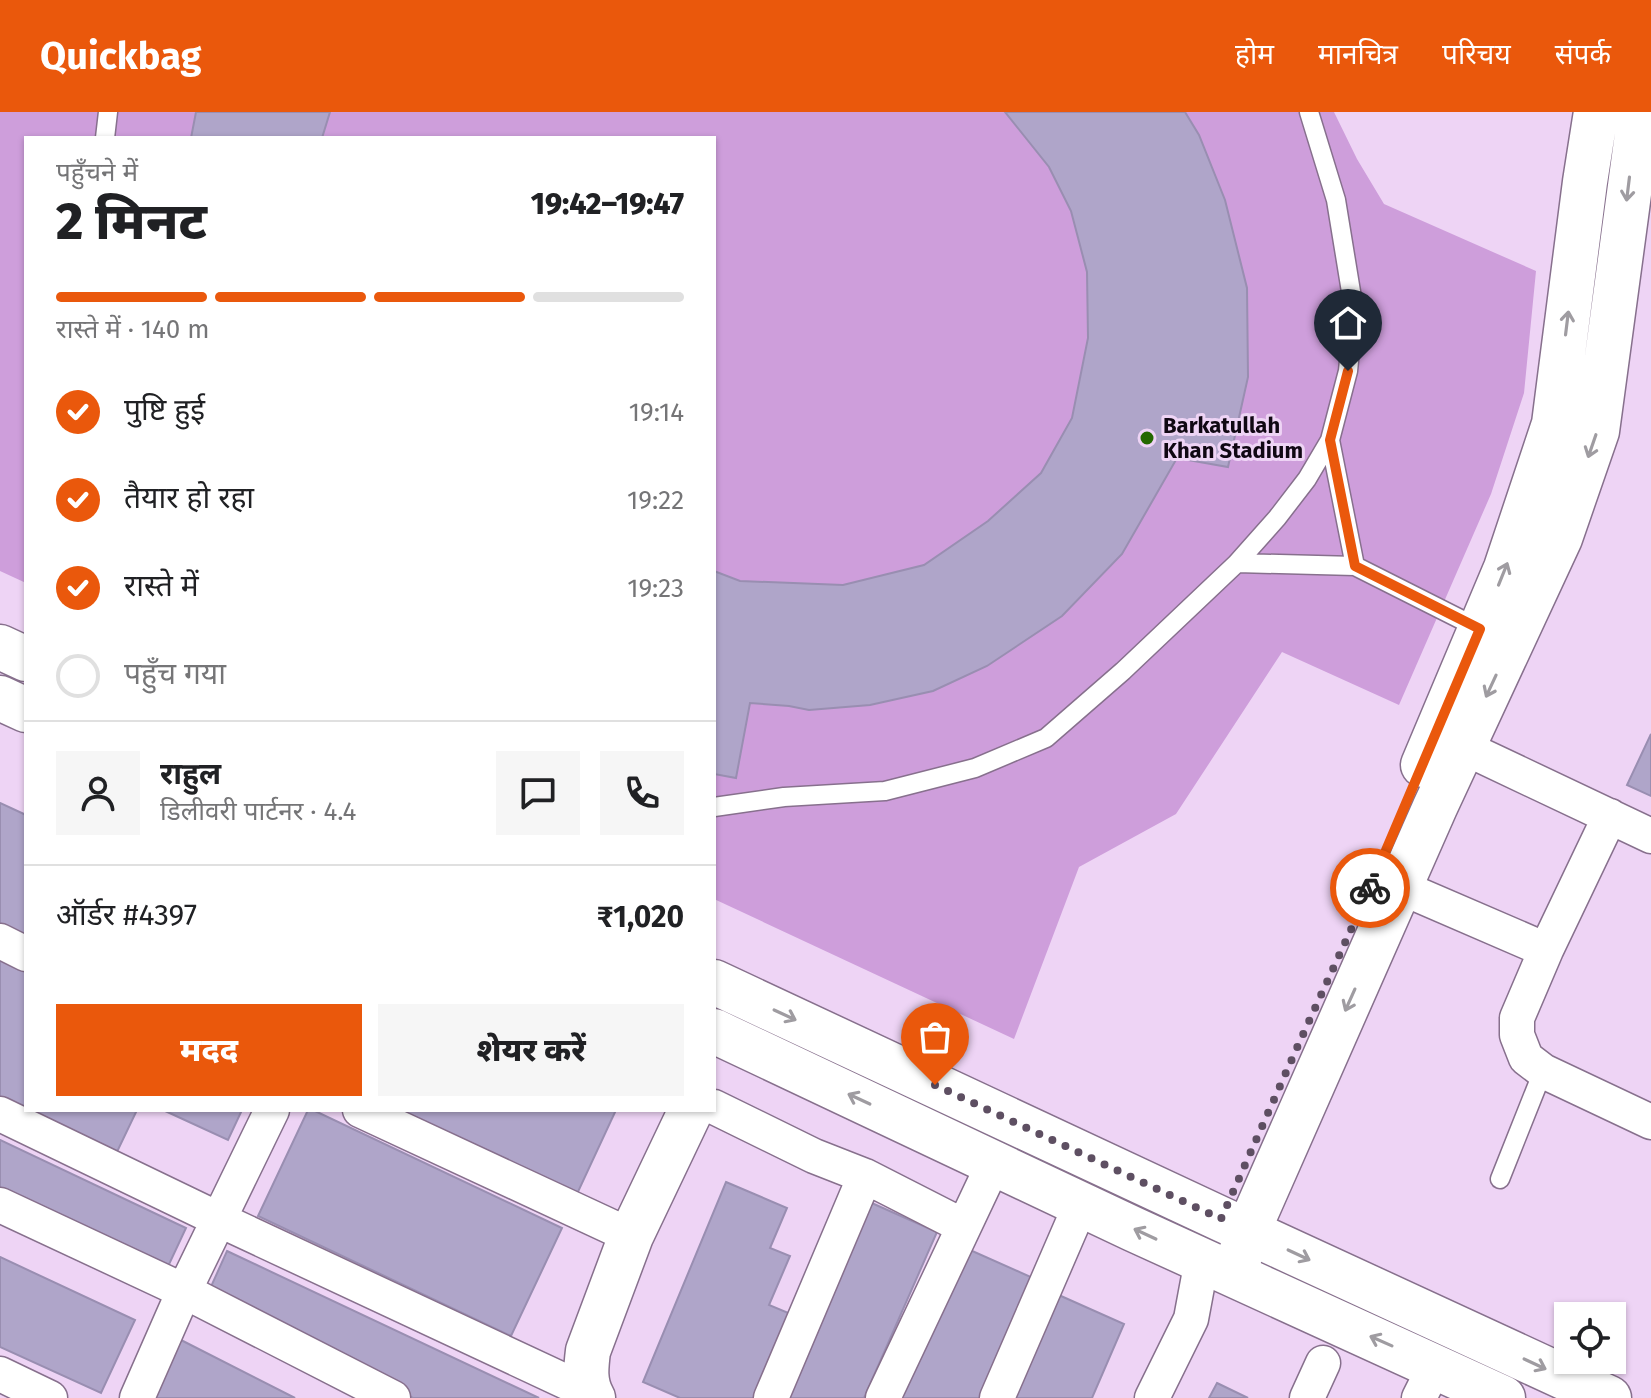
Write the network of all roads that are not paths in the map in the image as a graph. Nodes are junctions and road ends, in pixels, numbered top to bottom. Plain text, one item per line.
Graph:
1 (108, 112) edge
2 (1309, 112) edge
3 (1596, 112) edge
4 (1640, 112) edge
5 (105, 136) edge
6 (1330, 440) junction
7 (1237, 563) junction
8 (1355, 566) junction
9 (1480, 629) junction
10 (0, 647) edge
11 (24, 658) edge
12 (0, 698) edge
13 (24, 709) edge
14 (1463, 747) junction
15 (716, 807) edge
16 (1610, 816) junction
17 (1651, 836) edge
18 (1400, 887) junction
19 (0, 941) edge
20 (1546, 950) junction
21 (24, 953) edge
22 (716, 983) edge
23 (718, 1043) edge
24 (1543, 1071) junction
25 (716, 1108) edge
26 (271, 1112) edge
27 (364, 1112) edge
28 (690, 1112) edge
29 (0, 1114) edge
30 (1651, 1122) edge
31 (994, 1163) junction
32 (865, 1176) junction
33 (1500, 1179) dead end
34 (1081, 1204) junction
35 (0, 1205) edge
36 (220, 1220) junction
37 (1234, 1225) junction
38 (963, 1226) junction
39 (631, 1236) junction
40 (1218, 1268) junction
41 (184, 1291) junction
42 (1323, 1363) dead end
43 (0, 1374) edge
44 (1427, 1382) edge
45 (591, 1395) edge
46 (50, 1398) edge
47 (137, 1398) edge
48 (393, 1398) edge
49 (771, 1398) edge
50 (883, 1398) edge
51 (997, 1398) edge
52 (1152, 1398) edge
53 (1307, 1398) edge
54 (1503, 1398) edge
55 (1609, 1398) edge

1 - 5 lane
2 - 6 lane
9 -> 3 street
4 -> 14 street
6 - 7 lane
6 - 8 lane
7 - 8 lane
7 - 15 lane
8 - 9 lane
9 - 37 street
10 - 11 street
12 - 13 street
14 - 16 street
14 - 18 street
16 - 17 street
16 - 20 street
18 - 20 street
18 -> 37 street
19 - 21 street
20 - 24 street
22 -> 37 street
31 -> 23 street
24 - 30 street
24 - 33 lane
25 - 32 street
26 - 36 street
27 - 39 street
28 - 39 street
29 - 36 street
31 - 34 street
31 - 38 street
32 - 38 street
32 - 49 street
40 -> 34 street
34 - 51 street
35 - 41 street
36 - 41 street
36 - 45 street
37 - 40 street
37 -> 55 street
38 - 50 street
39 - 45 street
44 -> 40 street
40 - 52 street
41 - 47 street
41 - 48 street
42 - 53 street
43 - 46 street
44 - 54 street

